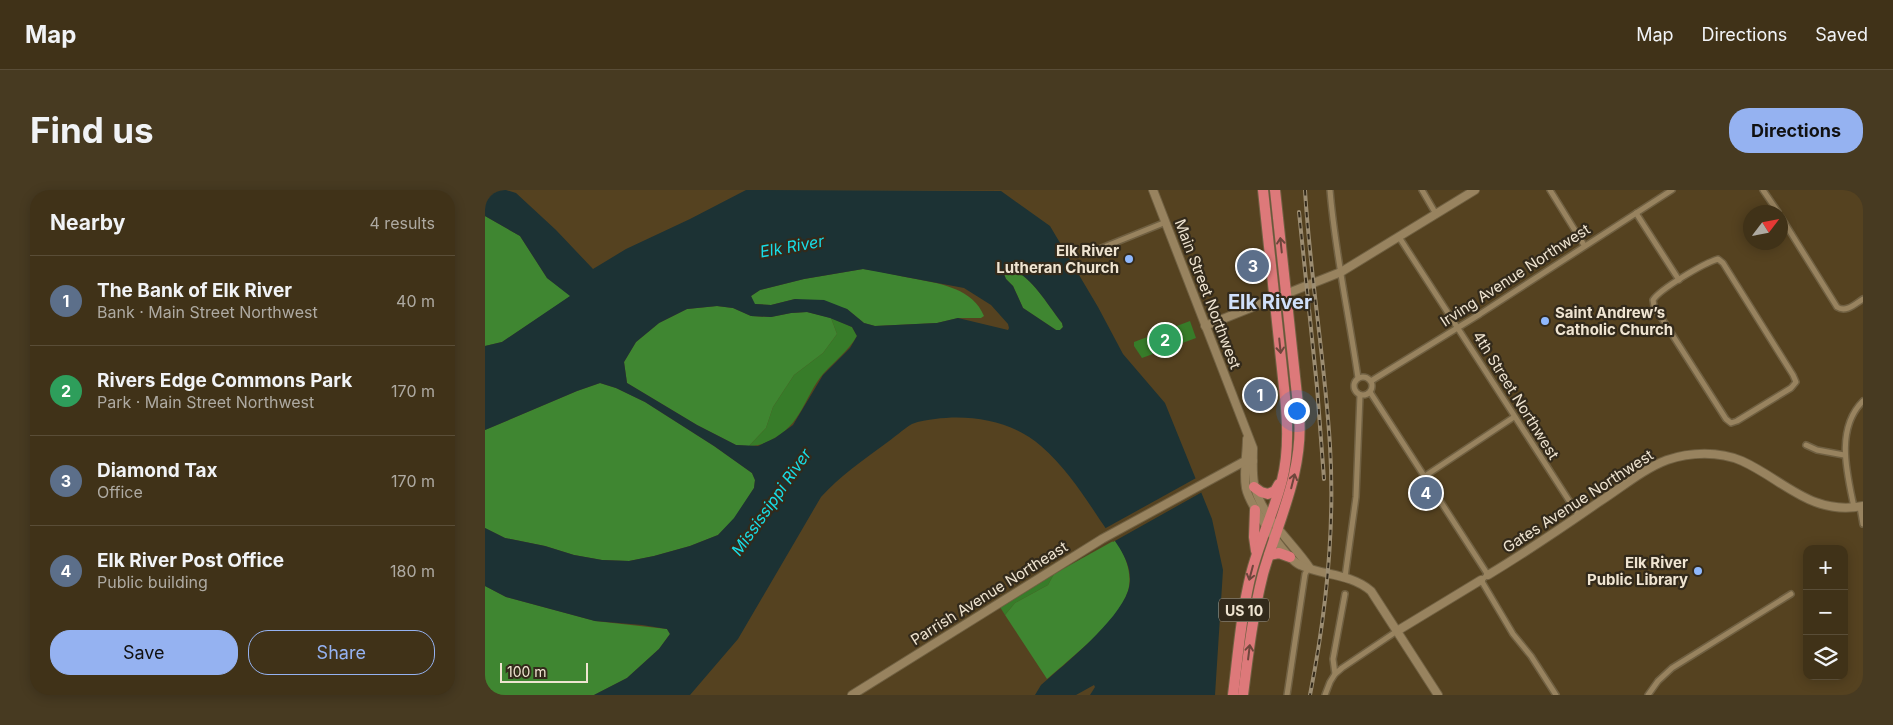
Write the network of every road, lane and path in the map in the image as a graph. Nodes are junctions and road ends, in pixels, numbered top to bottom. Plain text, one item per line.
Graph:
1 (1153, 190) edge
2 (1263, 190) edge
3 (1275, 190) edge
4 (1330, 190) edge
5 (1423, 190) edge
6 (1475, 190) edge
7 (1550, 190) edge
8 (1672, 190) edge
9 (1763, 190) edge
10 (1773, 205) edge
11 (1637, 213) junction
12 (1436, 214) junction
13 (1166, 222) junction
14 (1788, 228) edge
15 (1399, 238) junction
16 (1584, 245) junction
17 (1099, 248) dead end
18 (1341, 272) junction
19 (1679, 280) junction
20 (1286, 293) junction
21 (1275, 298) junction
22 (1863, 299) edge
23 (1205, 326) junction
24 (1457, 327) junction
25 (1358, 378) junction
26 (1371, 381) junction
27 (1370, 392) junction
28 (1360, 395) junction
29 (1863, 401) edge
30 (1514, 417) junction
31 (1806, 445) dead end
32 (1844, 455) junction
33 (1249, 461) junction
34 (1231, 469) junction
35 (1425, 476) junction
36 (1282, 479) junction
37 (1245, 480) junction
38 (1254, 487) junction
39 (1859, 507) edge
40 (1255, 510) junction
41 (1579, 516) junction
42 (1268, 522) junction
43 (1863, 524) edge
44 (1276, 532) junction
45 (1256, 554) junction
46 (1269, 555) junction
47 (1290, 558) junction
48 (1309, 567) junction
49 (1345, 577) junction
50 (1485, 578) junction
51 (1345, 594) dead end
52 (1791, 594) dead end
53 (1397, 631) junction
54 (1335, 674) junction
55 (852, 695) edge
56 (1233, 695) edge
57 (1243, 695) edge
58 (1287, 695) edge
59 (1325, 695) edge
60 (1438, 695) edge
61 (1556, 695) edge
62 (1648, 695) edge

1 - 13 street, Main Street Northwest
2 - 21 highway, US 10
20 -> 3 highway, US 10
4 - 18 street
5 - 12 street
6 - 12 street
7 - 16 street
8 - 11 street, Irving Avenue Northwest
9 - 10 street
11 - 16 street, Irving Avenue Northwest
11 - 19 street
12 - 15 street
13 - 17 street
13 - 23 street, Main Street Northwest
14 - 22 street
15 - 18 street
15 - 24 street, 4th Street Northwest
16 - 24 street, Irving Avenue Northwest
18 - 20 street
18 - 25 street
19 - 19 street
20 - 21 street
44 -> 20 highway, US 10
21 - 23 street
21 -> 36 highway, US 10
23 - 33 street, Main Street Northwest
24 - 26 street, Irving Avenue Northwest
24 - 30 street, 4th Street Northwest
25 - 26 street
25 - 28 street
26 - 27 street
27 - 28 street
27 - 35 street
28 - 49 street
29 - 32 street
30 - 35 street
30 - 41 street, 4th Street Northwest
31 - 32 street
32 - 39 street
33 - 34 street, Parrish Avenue Northeast
33 - 37 street, Main Street Northwest
33 - 38 street, Main Street Northwest
34 - 37 street
34 - 55 street, Parrish Avenue Northeast
35 - 50 street
36 - 38 highway
36 - 42 highway, US 10
37 - 40 street, Main Street Northwest
38 - 42 street, Main Street Northwest
39 - 41 street, Gates Avenue Northwest
39 - 43 street
40 - 42 street, Main Street Northwest
40 - 45 highway
41 - 50 street, Gates Avenue Northwest
42 - 44 street, Main Street Northwest
42 - 45 highway, US 10
44 - 46 highway, US 10
44 - 47 street, Main Street Northwest
44 - 48 street, Main Street Northwest
45 -> 56 highway, US 10
46 - 47 highway
57 -> 46 highway, US 10
47 - 48 street, Main Street Northwest
48 - 49 street, Main Street Northwest
48 - 58 street
49 - 53 street, Main Street Northwest
50 - 53 street, Gates Avenue Northwest
50 - 61 street
51 - 54 street
52 - 62 street
53 - 54 street, Gates Avenue Northwest
53 - 60 street, Main Street Northwest
54 - 59 street

